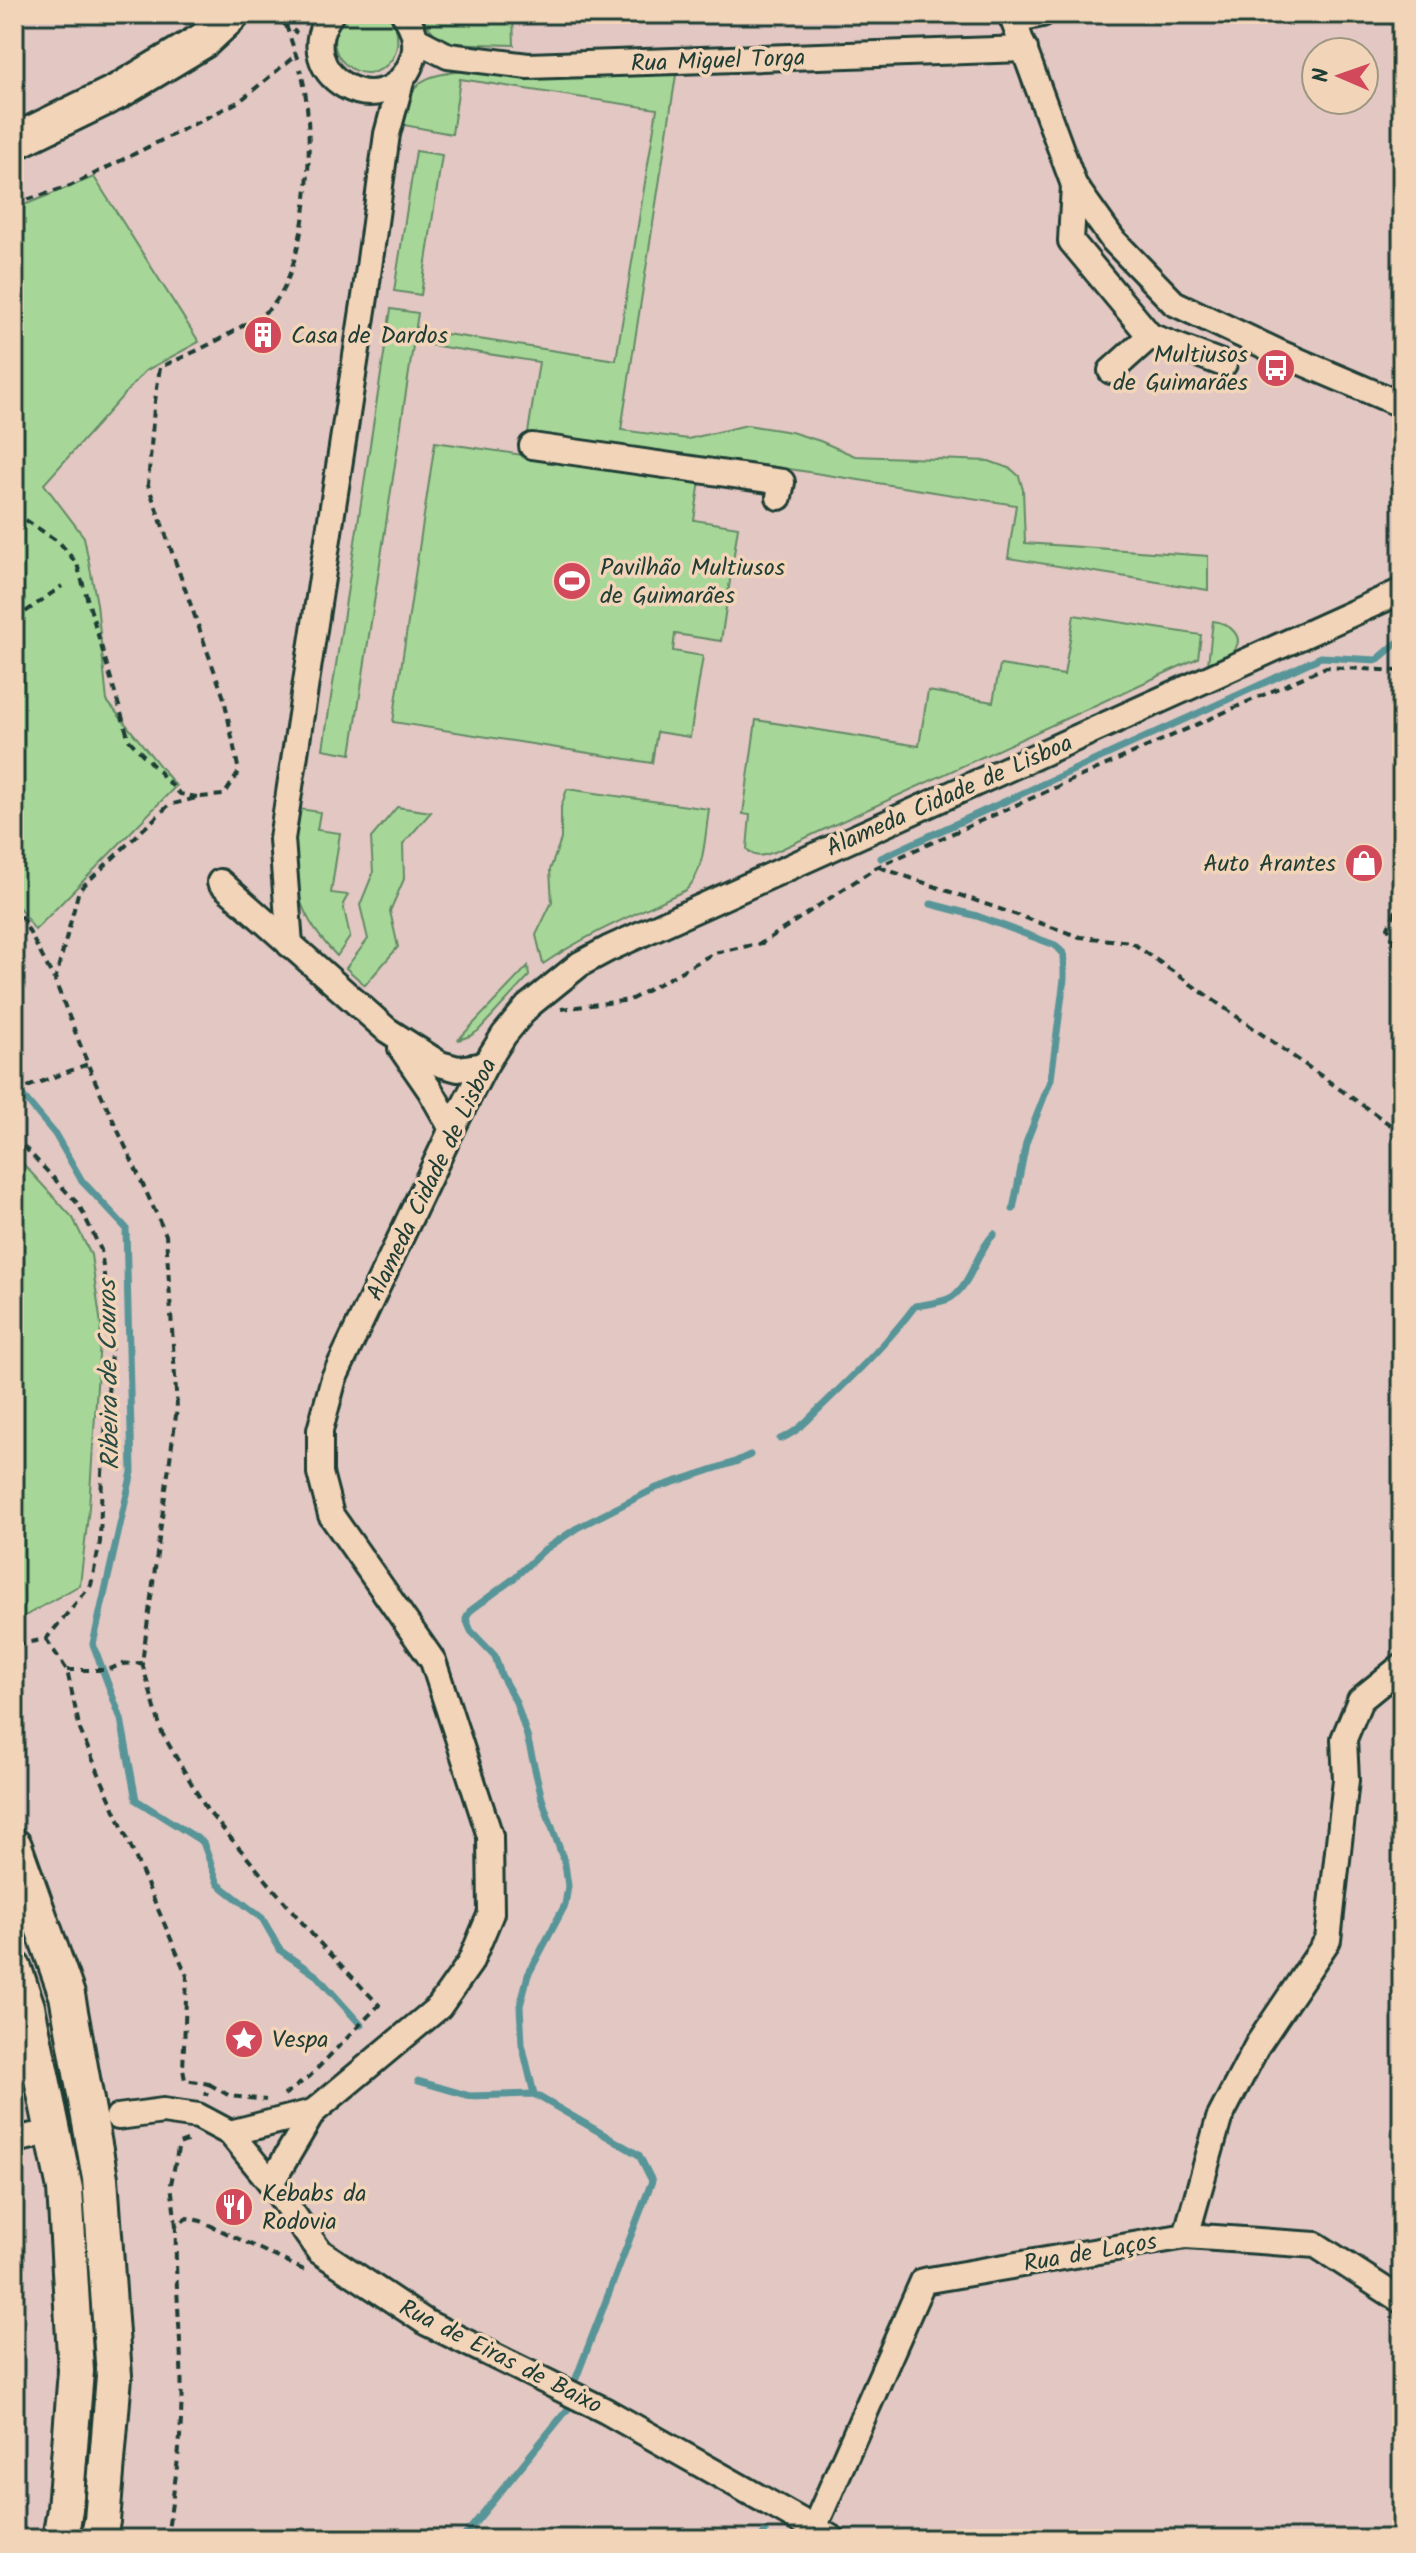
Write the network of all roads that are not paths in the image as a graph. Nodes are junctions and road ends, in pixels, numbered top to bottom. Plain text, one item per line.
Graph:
1 (198, 14) edge
2 (232, 14) edge
3 (331, 14) edge
4 (404, 14) edge
5 (1042, 14) edge
6 (1012, 17) edge
7 (415, 39) junction
8 (1025, 49) junction
9 (448, 56) junction
10 (405, 74) junction
11 (353, 91) junction
12 (14, 117) edge
13 (387, 134) junction
14 (14, 142) edge
15 (1074, 185) junction
16 (1150, 336) junction
17 (1224, 364) dead end
18 (1111, 371) dead end
19 (1402, 405) edge
20 (532, 446) dead end
21 (779, 497) dead end
22 (1402, 591) edge
23 (220, 882) dead end
24 (290, 945) junction
25 (387, 1030) junction
26 (485, 1065) junction
27 (452, 1129) junction
28 (1402, 1666) edge
29 (14, 1846) edge
30 (14, 1969) edge
31 (313, 2112) junction
32 (118, 2117) dead end
33 (230, 2133) junction
34 (271, 2183) junction
35 (1186, 2236) junction
36 (1402, 2301) edge
37 (824, 2533) edge
38 (60, 2539) edge
39 (98, 2539) edge

1 - 12 highway
2 - 14 highway
3 - 11 street
4 - 7 street
5 - 6 street
6 - 8 street
7 - 9 street, Rua Miguel Torga
7 - 10 street
8 - 9 street, Rua Miguel Torga
8 - 15 street
9 - 10 street
10 - 11 street
10 - 13 street
11 - 13 street
13 - 24 street
15 - 16 street
15 - 19 street
16 - 17 street
16 - 18 street
20 - 21 street
22 - 26 street, Alameda Cidade de Lisboa
23 - 24 street
24 - 25 street
25 - 26 street
25 - 27 street
26 - 27 street, Alameda Cidade de Lisboa
27 - 31 street, Alameda Cidade de Lisboa
28 - 35 street, Rua de Laços
29 - 39 highway
30 - 38 highway
31 - 33 street, Alameda Cidade de Lisboa
31 - 34 street, Alameda Cidade de Lisboa
32 - 33 street, Rua de Eiras de Baixo
33 - 34 street, Rua de Eiras de Baixo
34 - 37 street, Rua de Eiras de Baixo
35 - 36 street
35 - 37 street, Rua de Laços

